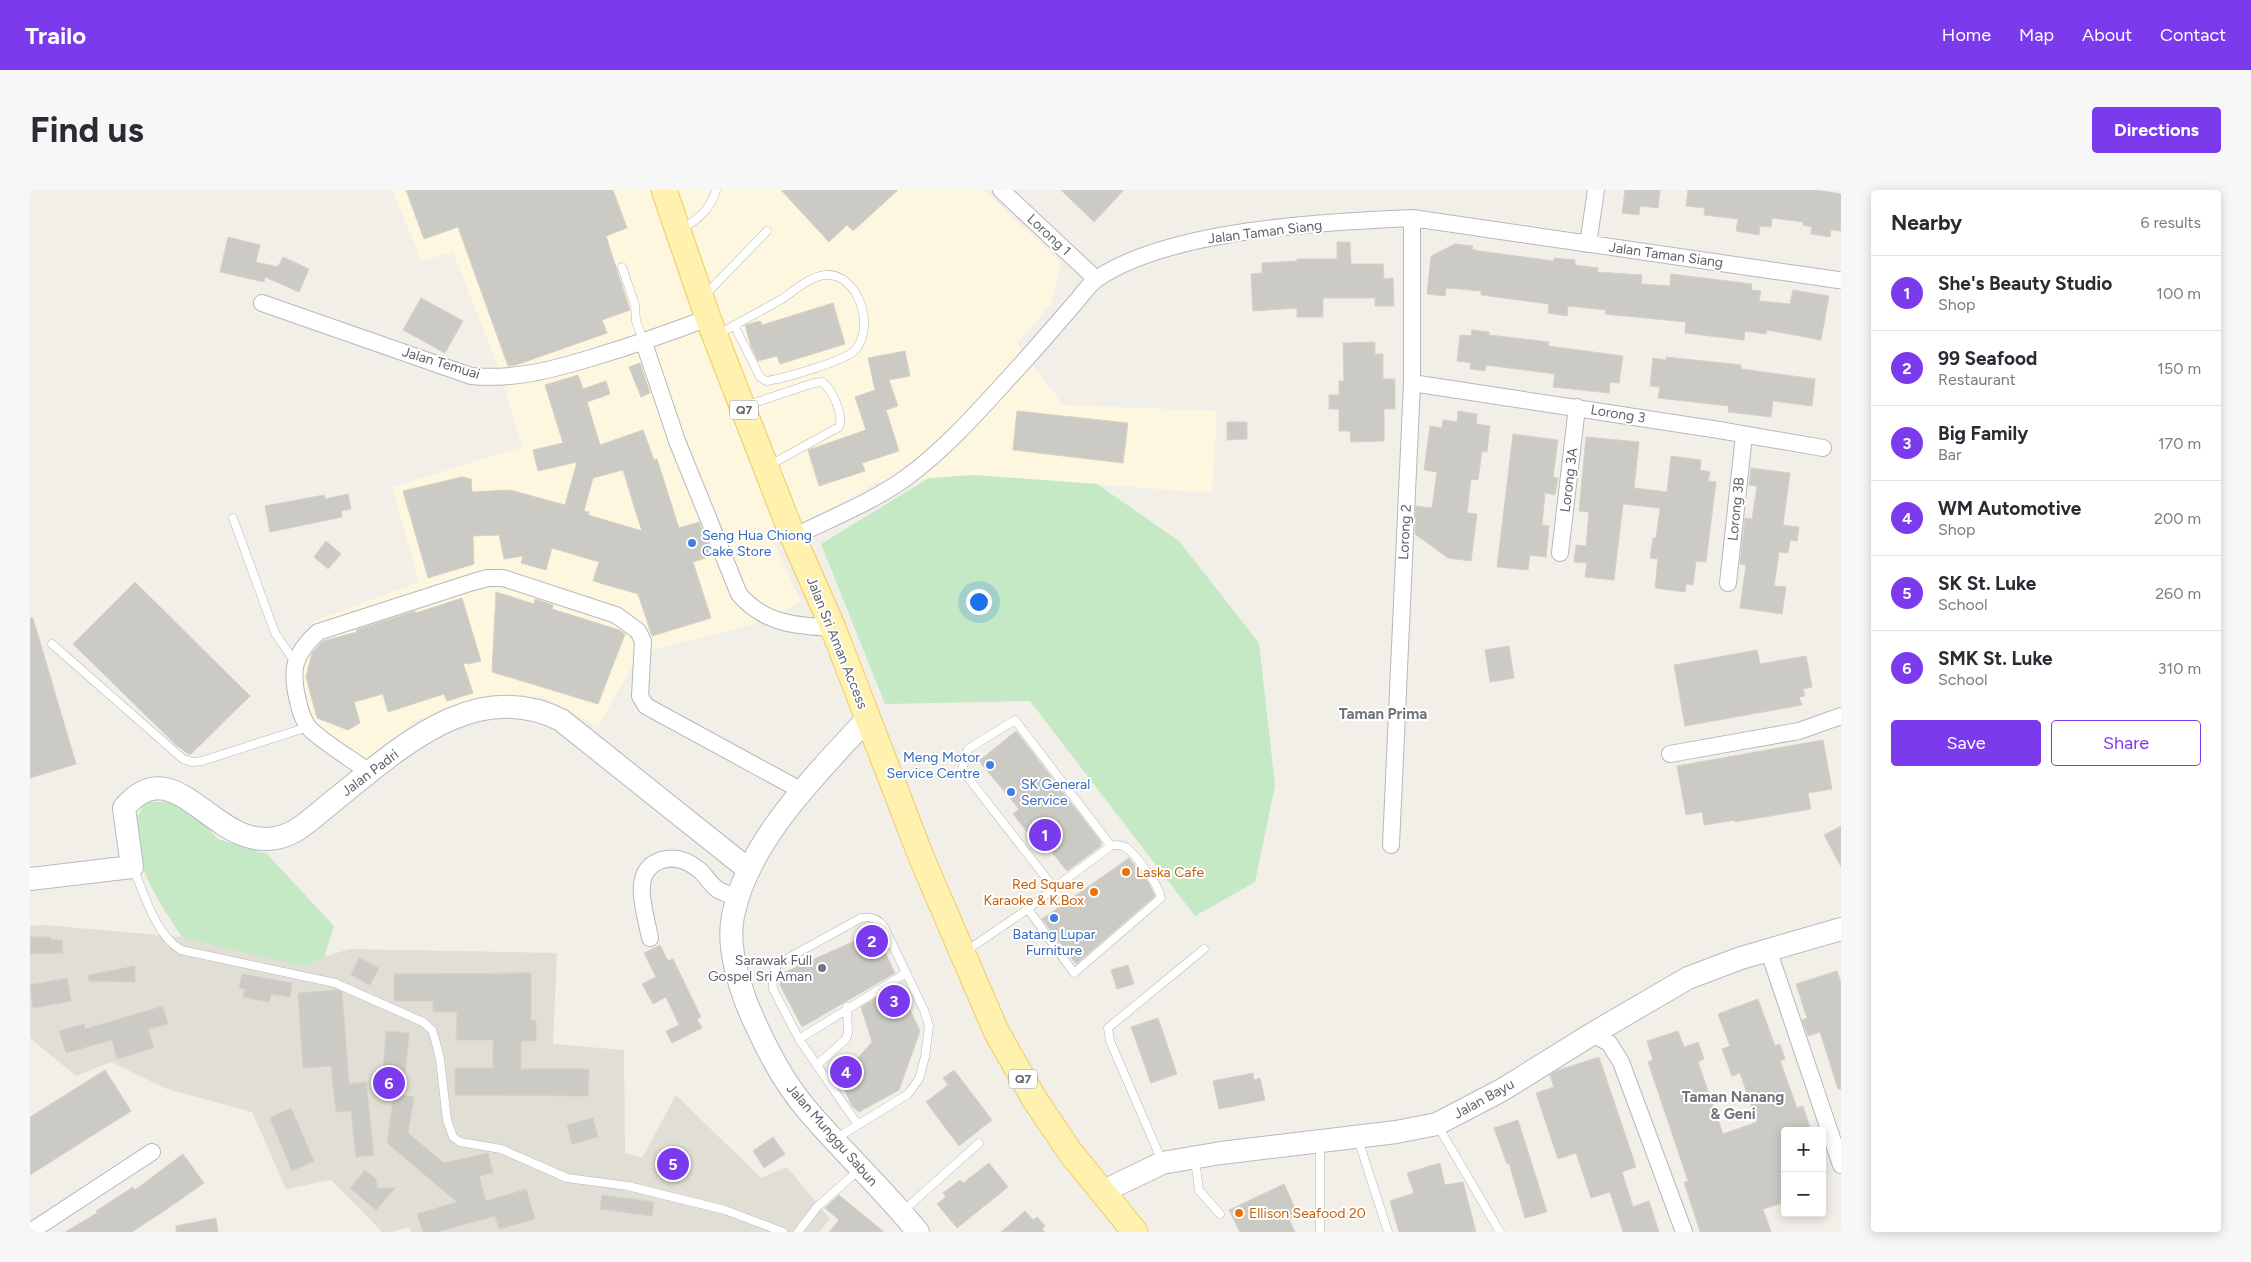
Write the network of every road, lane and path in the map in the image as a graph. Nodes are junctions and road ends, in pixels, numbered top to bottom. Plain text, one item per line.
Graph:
1 (664, 190) edge
2 (716, 190) edge
3 (1001, 190) edge
4 (1596, 190) edge
5 (1412, 218) junction
6 (679, 231) junction
7 (767, 231) dead end
8 (1588, 244) junction
9 (622, 268) dead end
10 (1096, 279) junction
11 (1838, 280) dead end
12 (262, 303) dead end
13 (714, 320) junction
14 (644, 343) junction
15 (1412, 383) junction
16 (743, 407) junction
17 (1577, 407) junction
18 (1744, 434) junction
19 (1823, 448) dead end
20 (766, 467) junction
21 (233, 518) dead end
22 (793, 536) junction
23 (1560, 553) dead end
24 (1728, 583) dead end
25 (833, 628) junction
26 (52, 644) dead end
27 (295, 662) junction
28 (1841, 716) edge
29 (867, 719) junction
30 (308, 727) junction
31 (1670, 754) dead end
32 (369, 772) junction
33 (802, 791) junction
34 (1390, 845) dead end
35 (1111, 846) junction
36 (132, 867) junction
37 (749, 870) junction
38 (30, 879) edge
39 (1054, 888) junction
40 (738, 898) junction
41 (1028, 909) junction
42 (1841, 929) edge
43 (650, 938) dead end
44 (1204, 950) dead end
45 (1768, 952) junction
46 (962, 954) junction
47 (906, 973) junction
48 (847, 1007) junction
49 (1592, 1034) junction
50 (799, 1038) junction
51 (817, 1065) junction
52 (1437, 1124) junction
53 (858, 1125) junction
54 (1357, 1137) junction
55 (834, 1140) junction
56 (1320, 1142) junction
57 (979, 1144) dead end
58 (152, 1152) dead end
59 (1195, 1158) junction
60 (1162, 1163) junction
61 (1841, 1165) edge
62 (860, 1169) junction
63 (1102, 1192) junction
64 (902, 1212) junction
65 (1220, 1214) dead end
66 (30, 1232) edge
67 (783, 1232) edge
68 (798, 1232) edge
69 (918, 1232) edge
70 (1136, 1232) edge
71 (1320, 1232) edge
72 (1388, 1232) edge
73 (1500, 1232) edge
74 (1684, 1232) edge

1 - 6 main road, Jalan Sri Aman Access / Q7
2 - 6 lane
3 - 10 street, Lorong 1
4 - 8 street
5 - 8 street, Jalan Taman Siang
5 - 10 street, Jalan Taman Siang
5 - 15 street, Lorong 2
6 - 13 main road, Jalan Sri Aman Access / Q7
7 - 13 lane
8 - 11 street, Jalan Taman Siang
9 - 14 lane
10 - 22 street, Jalan Taman Siang
12 - 14 street, Jalan Temuai
13 - 13 lane
13 - 14 street, Jalan Temuai
13 - 16 main road, Jalan Sri Aman Access / Q7
14 - 25 street
15 - 17 street, Lorong 3
15 - 34 street, Lorong 2
16 - 20 main road, Jalan Sri Aman Access / Q7
16 - 20 lane
17 - 18 street, Lorong 3
17 - 23 street, Lorong 3A
18 - 19 street, Lorong 3
18 - 24 street, Lorong 3B
20 - 22 main road, Jalan Sri Aman Access / Q7
21 - 27 lane
22 - 25 main road, Jalan Sri Aman Access / Q7
25 - 29 main road, Jalan Sri Aman Access / Q7
26 - 30 lane
27 - 30 street
27 - 33 street
28 - 31 street
29 - 33 street, Jalan Munggu Sabun
29 - 46 main road, Jalan Sri Aman Access / Q7
30 - 32 street
32 - 36 street, Jalan Padri
32 - 37 street, Jalan Padri
33 - 37 street, Jalan Munggu Sabun
35 - 39 lane
35 - 39 lane
35 - 41 lane
36 - 38 street
36 - 67 lane
37 - 40 street, Jalan Munggu Sabun
39 - 41 lane
40 - 43 street
40 - 55 street, Jalan Munggu Sabun
41 - 46 lane
42 - 45 street, Jalan Bayu
44 - 60 lane
45 - 49 street, Jalan Bayu
45 - 61 street
46 - 63 main road, Q7
47 - 48 lane
47 - 50 lane
47 - 53 lane
48 - 50 lane
48 - 51 lane
49 - 52 street, Jalan Bayu
49 - 74 street
50 - 51 lane
51 - 53 lane
52 - 54 street, Jalan Bayu
52 - 73 lane
53 - 55 lane
54 - 56 street, Jalan Bayu
54 - 72 lane
55 - 62 street, Jalan Munggu Sabun
56 - 59 street, Jalan Bayu
56 - 71 lane
57 - 64 lane
58 - 66 street
59 - 60 street, Jalan Bayu
59 - 65 lane
60 - 63 street, Jalan Bayu
62 - 64 street, Jalan Munggu Sabun
62 - 68 lane
63 - 70 main road, Q7
64 - 69 street, Jalan Munggu Sabun

